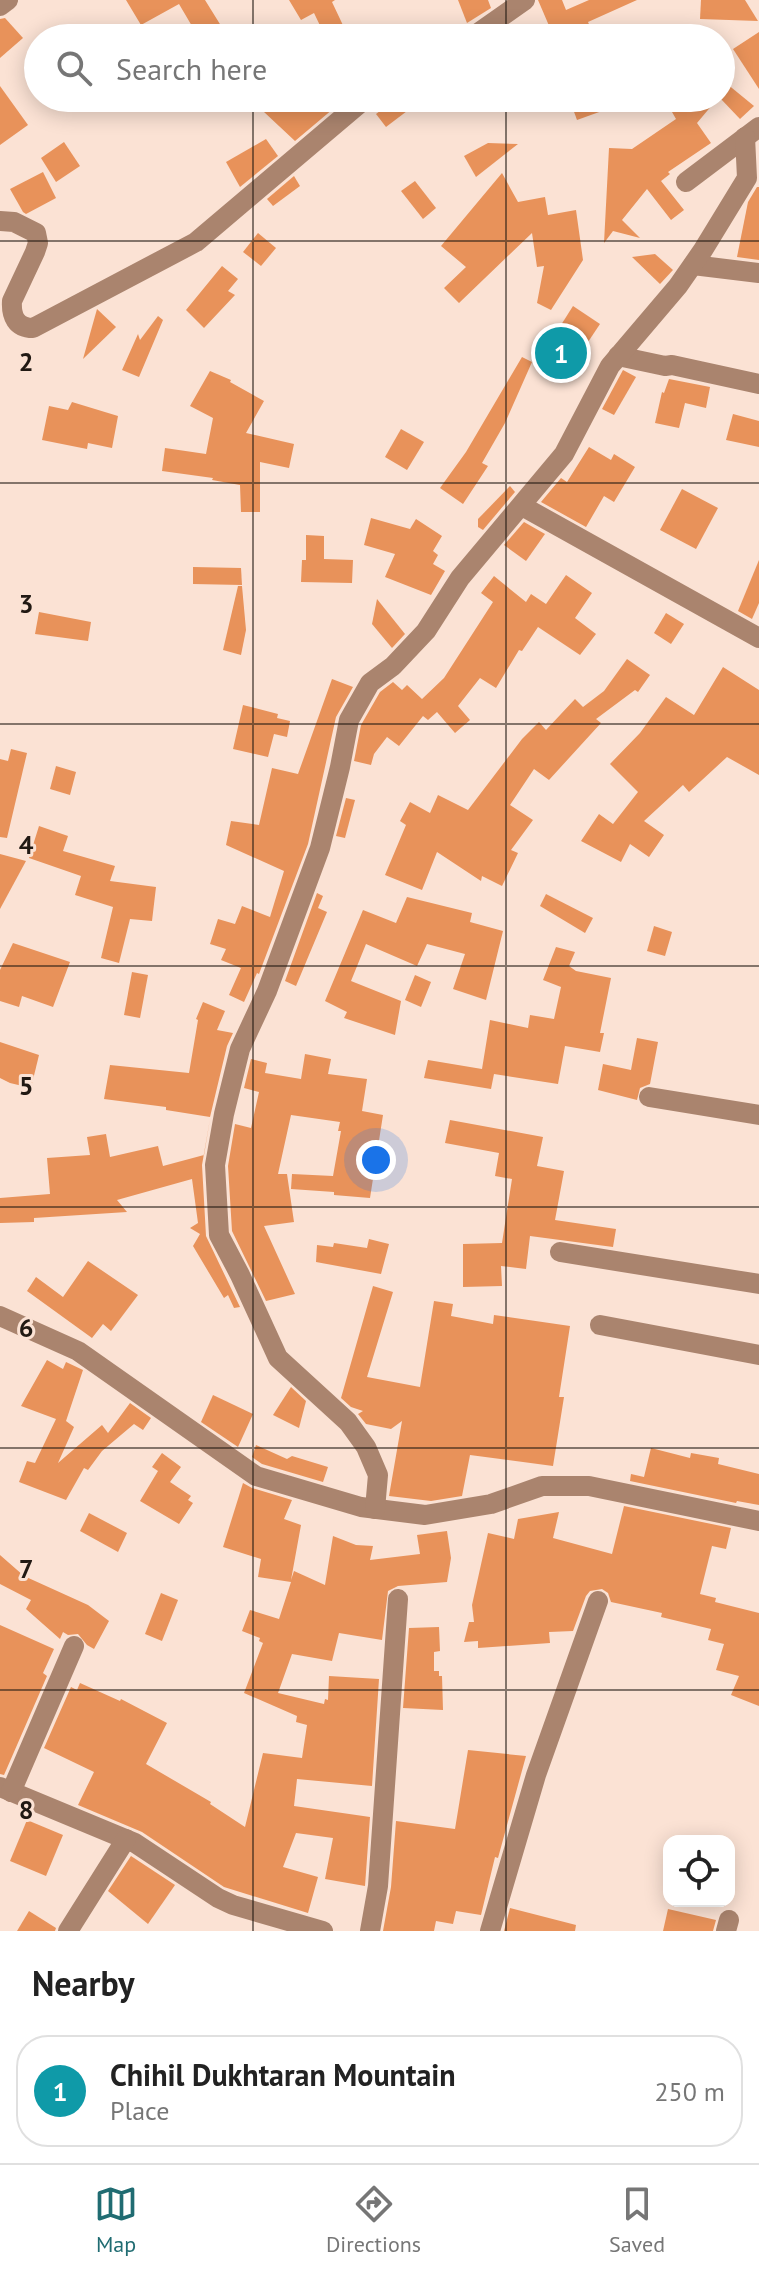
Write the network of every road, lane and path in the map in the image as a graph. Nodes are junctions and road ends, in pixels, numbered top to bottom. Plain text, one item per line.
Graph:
1 (8, 0) edge
2 (525, 0) edge
3 (0, 6) edge
4 (491, 24) edge
5 (349, 112) edge
6 (752, 132) edge
7 (686, 182) dead end
8 (0, 221) edge
9 (693, 265) junction
10 (759, 273) edge
11 (618, 356) junction
12 (759, 384) edge
13 (522, 506) junction
14 (759, 638) edge
15 (649, 1097) dead end
16 (759, 1115) edge
17 (560, 1252) dead end
18 (759, 1284) edge
19 (0, 1316) edge
20 (600, 1325) dead end
21 (759, 1355) edge
22 (375, 1509) junction
23 (759, 1521) edge
24 (398, 1599) dead end
25 (598, 1601) dead end
26 (74, 1646) dead end
27 (6, 1790) edge
28 (126, 1839) junction
29 (68, 1931) edge
30 (323, 1931) edge
31 (370, 1931) edge
32 (490, 1931) edge

1 - 3 street
2 - 4 street
5 - 8 street
6 - 7 street
6 - 9 street
9 - 10 street
9 - 11 street
11 - 12 street
11 - 13 street
13 - 14 street
13 - 22 street
15 - 16 street
17 - 18 street
19 - 22 street
20 - 21 street
22 - 23 street
24 - 31 street
25 - 32 street
26 - 27 street
27 - 28 street
28 - 29 street
28 - 30 street

